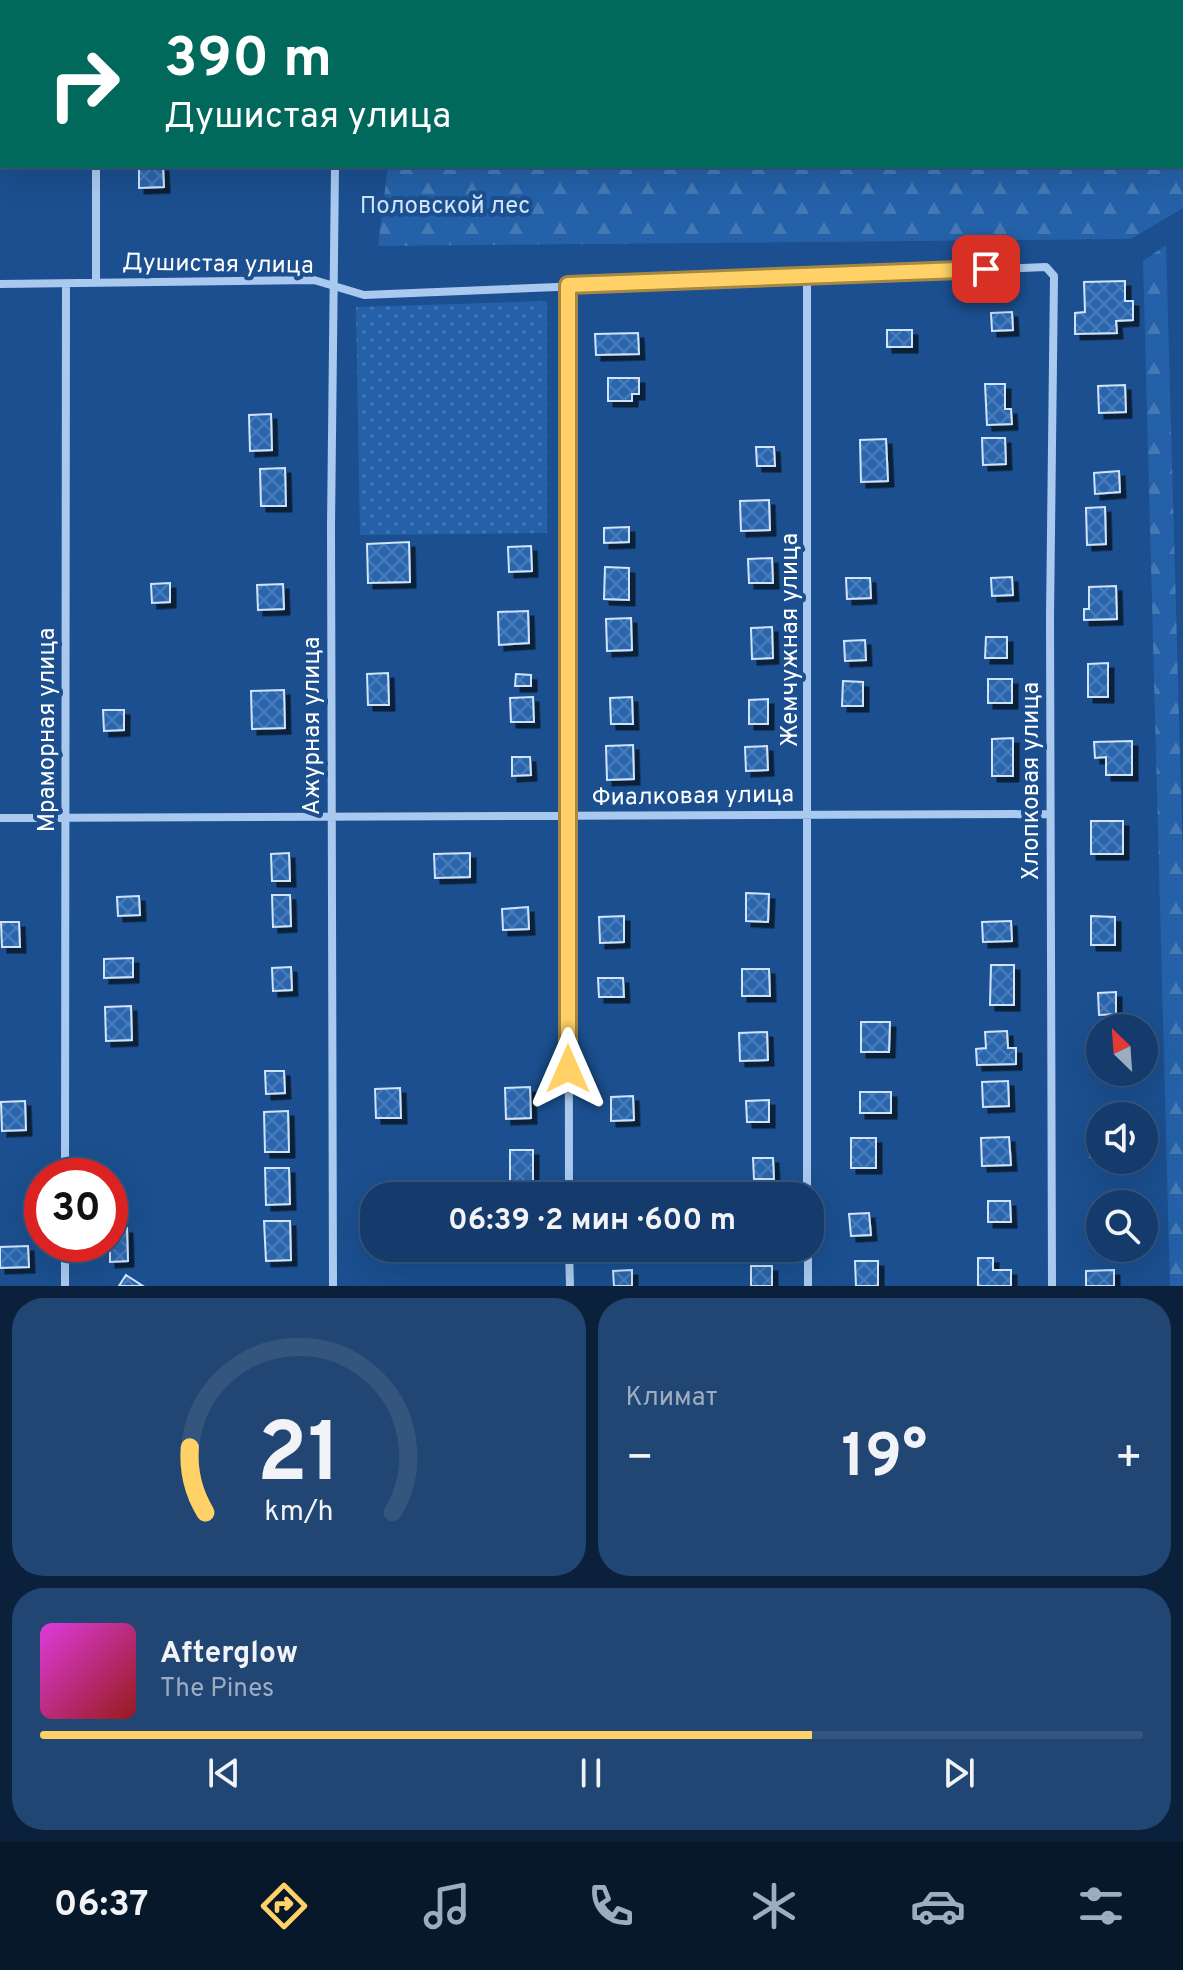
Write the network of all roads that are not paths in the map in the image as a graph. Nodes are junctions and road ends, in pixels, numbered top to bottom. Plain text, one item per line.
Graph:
1 (96, 168) edge
2 (335, 168) edge
3 (807, 275) junction
4 (1054, 276) joint
5 (96, 282) junction
6 (0, 284) edge
7 (66, 284) junction
8 (568, 285) junction
9 (334, 288) junction
10 (807, 813) junction
11 (1050, 814) junction
12 (66, 817) junction
13 (331, 817) junction
14 (568, 817) junction
15 (0, 818) edge
16 (65, 1158) edge
17 (569, 1182) edge
18 (807, 1182) edge
19 (65, 1262) edge
20 (569, 1262) edge
21 (808, 1262) edge
22 (65, 1286) edge
23 (333, 1286) edge
24 (570, 1286) edge
25 (808, 1286) edge
26 (1052, 1286) edge

1 - 5 street
2 - 9 street, Ажурная улица
3 - 4 street, Душистая улица
3 - 8 street, Душистая улица
3 - 10 street, Жемчужная улица
4 - 11 street, Хлопковая улица
5 - 7 street, Душистая улица
5 - 9 street, Душистая улица
6 - 7 street, Душистая улица
7 - 12 street, Мраморная улица
8 - 9 street, Душистая улица
8 - 14 street
9 - 13 street, Ажурная улица
10 - 11 street, Фиалковая улица
10 - 14 street, Фиалковая улица
10 - 18 street, Жемчужная улица
11 - 26 street, Хлопковая улица
12 - 13 street, Фиалковая улица
12 - 15 street, Фиалковая улица
12 - 16 street, Мраморная улица
13 - 14 street, Фиалковая улица
13 - 23 street, Ажурная улица
14 - 17 street
19 - 22 street
20 - 24 street
21 - 25 street

